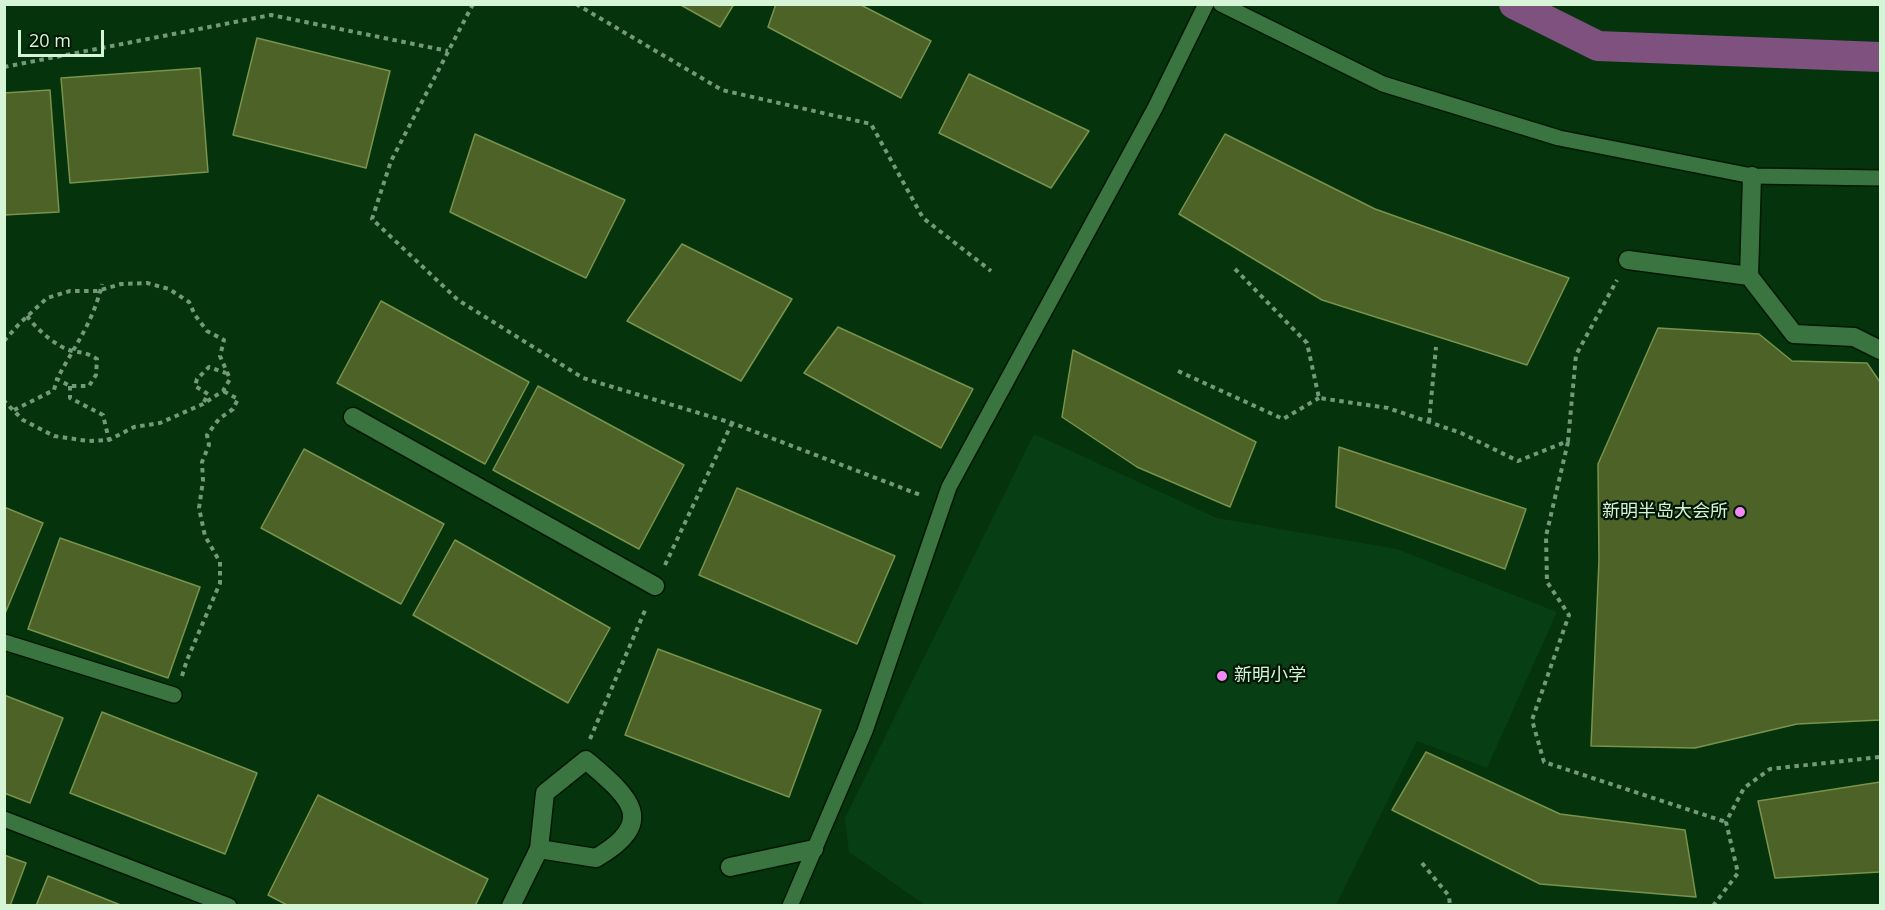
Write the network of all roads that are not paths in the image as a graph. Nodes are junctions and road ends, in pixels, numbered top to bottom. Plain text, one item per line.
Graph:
1 (1206, 4) edge
2 (1221, 4) edge
3 (1752, 176) junction
4 (1881, 178) edge
5 (1629, 260) road end
6 (1749, 276) junction
7 (1881, 350) edge
8 (353, 417) dead end
9 (655, 586) dead end
10 (4, 642) edge
11 (174, 695) road end
12 (4, 819) edge
13 (539, 849) junction
14 (814, 849) junction
15 (730, 867) dead end
16 (229, 906) edge
17 (511, 906) edge
18 (790, 906) edge

1 - 14 lane
2 - 3 lane
3 - 4 lane
3 - 6 street
5 - 6 street
6 - 7 street
8 - 9 street
10 - 11 lane
12 - 16 lane
13 - 13 street
13 - 17 street
14 - 15 street
14 - 18 lane

